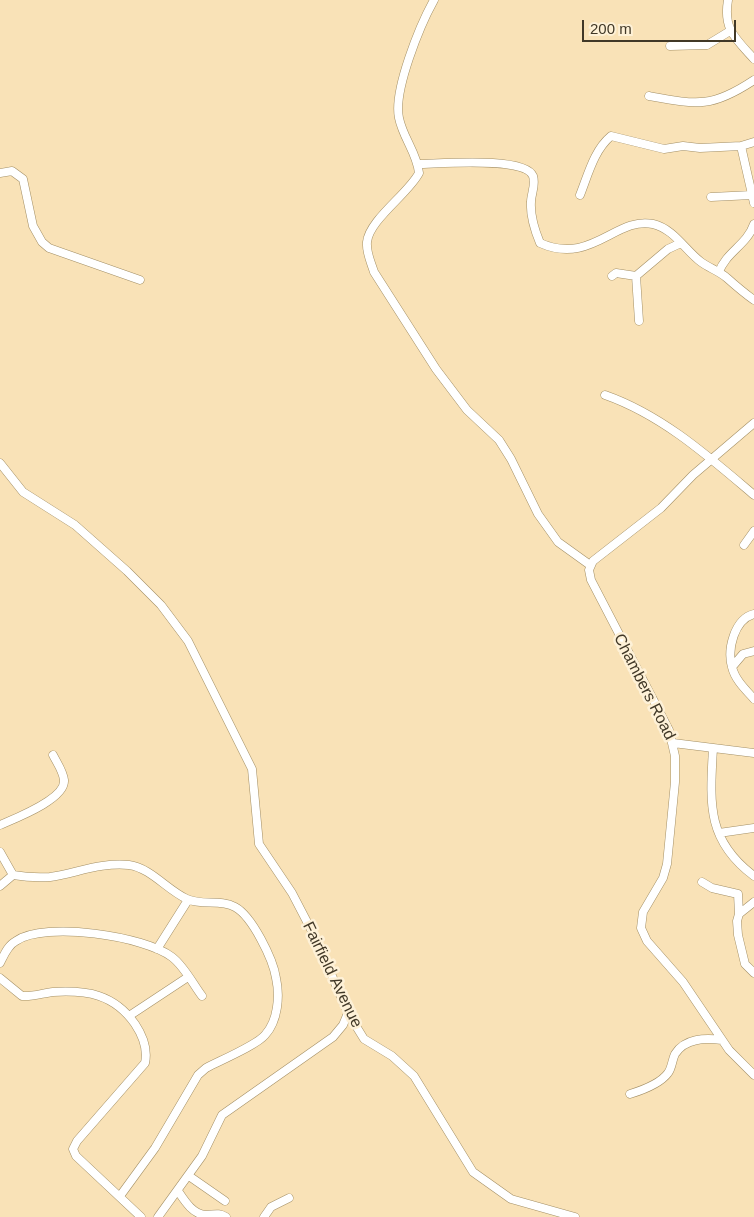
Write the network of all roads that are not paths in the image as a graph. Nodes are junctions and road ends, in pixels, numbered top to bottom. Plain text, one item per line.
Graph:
1 (434, 0) edge
2 (728, 0) edge
3 (730, 31) junction
4 (670, 46) dead end
5 (754, 58) edge
6 (754, 80) edge
7 (650, 96) dead end
8 (754, 142) edge
9 (740, 146) junction
10 (418, 164) junction
11 (0, 173) edge
12 (580, 195) dead end
13 (711, 197) dead end
14 (753, 199) edge
15 (754, 224) edge
16 (681, 243) junction
17 (719, 272) junction
18 (612, 276) dead end
19 (636, 276) junction
20 (140, 280) dead end
21 (754, 300) edge
22 (639, 321) dead end
23 (605, 395) dead end
24 (754, 423) edge
25 (711, 459) junction
26 (0, 463) edge
27 (754, 495) edge
28 (754, 531) edge
29 (744, 545) dead end
30 (590, 565) junction
31 (754, 614) edge
32 (754, 651) edge
33 (732, 667) junction
34 (754, 699) edge
35 (673, 743) junction
36 (713, 748) junction
37 (754, 753) edge
38 (53, 755) dead end
39 (0, 826) edge
40 (754, 828) edge
41 (719, 833) junction
42 (0, 852) edge
43 (12, 876) junction
44 (754, 876) edge
45 (702, 882) dead end
46 (0, 886) edge
47 (188, 900) junction
48 (754, 902) edge
49 (739, 914) junction
50 (157, 949) junction
51 (0, 962) edge
52 (754, 973) edge
53 (188, 977) junction
54 (0, 978) edge
55 (202, 996) dead end
56 (348, 1013) junction
57 (129, 1016) junction
58 (722, 1040) junction
59 (754, 1074) edge
60 (630, 1094) dead end
61 (189, 1176) junction
62 (178, 1191) junction
63 (120, 1196) junction
64 (289, 1198) dead end
65 (225, 1201) dead end
66 (141, 1217) edge
67 (158, 1217) edge
68 (226, 1217) edge
69 (264, 1217) edge
70 (575, 1217) edge

1 - 10 street
2 - 3 street
3 - 4 street
3 - 5 street
6 - 7 street
8 - 9 street
9 - 12 street
9 - 14 street
10 - 16 street
10 - 30 street
11 - 20 street
13 - 14 street
15 - 17 street
16 - 17 street
16 - 19 street
17 - 21 street
18 - 19 street
19 - 22 street
23 - 25 street
24 - 25 street
25 - 27 street
25 - 30 street
26 - 56 street, Fairfield Avenue
28 - 29 street
30 - 35 street, Chambers Road
31 - 33 street
32 - 33 street
33 - 34 street
35 - 36 street
35 - 58 street, Chambers Road
36 - 37 street
36 - 41 street
38 - 39 street
40 - 41 street
41 - 44 street
42 - 43 street
43 - 46 street
43 - 47 street
45 - 49 street
47 - 50 street
47 - 63 street
48 - 49 street
49 - 52 street
50 - 51 street
50 - 53 street
53 - 55 street
53 - 57 street
54 - 57 street
56 - 61 street
56 - 70 street, Fairfield Avenue
57 - 63 street
58 - 59 street, Chambers Road
58 - 60 street
61 - 62 street
61 - 65 street
62 - 67 street
62 - 68 street
63 - 66 street
64 - 69 street

